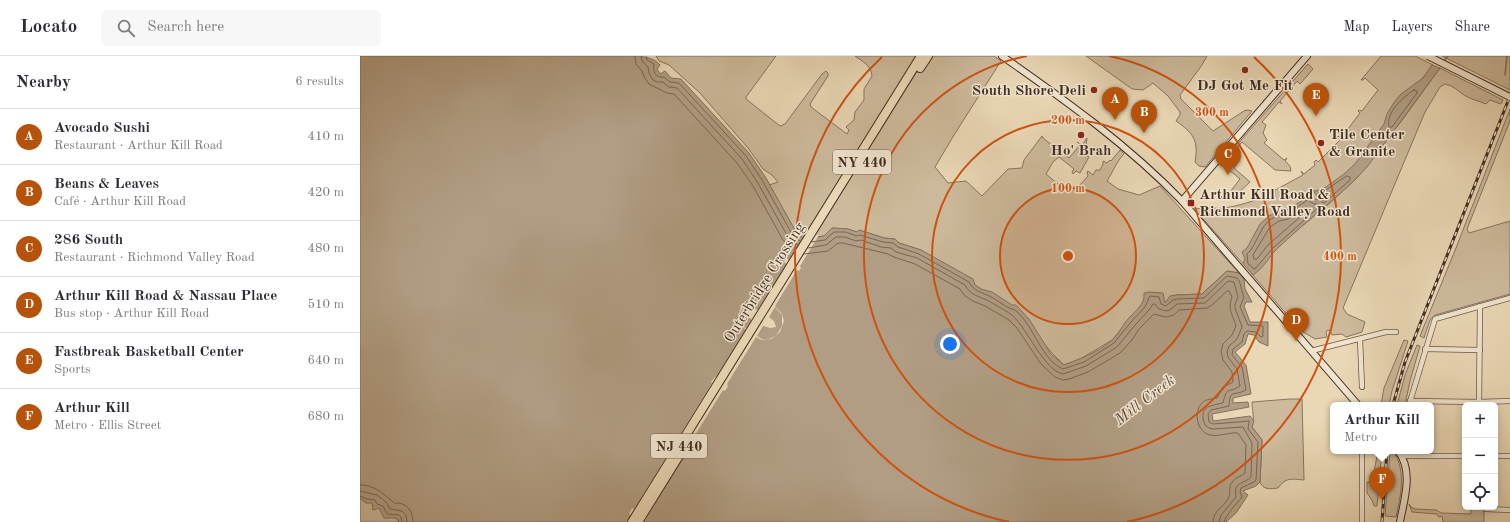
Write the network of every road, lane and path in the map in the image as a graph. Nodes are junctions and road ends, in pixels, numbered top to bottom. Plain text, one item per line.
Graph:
1 (921, 56) edge
2 (928, 56) edge
3 (1002, 56) edge
4 (1307, 56) edge
5 (1428, 56) edge
6 (1510, 97) edge
7 (1182, 201) junction
8 (1510, 298) edge
9 (1480, 306) junction
10 (1396, 332) dead end
11 (1360, 339) junction
12 (1425, 349) junction
13 (1480, 350) junction
14 (1311, 351) junction
15 (728, 372) junction
16 (1362, 387) dead end
17 (1510, 401) edge
18 (1355, 402) edge
19 (1410, 402) edge
20 (1479, 402) edge
21 (1498, 402) edge
22 (1434, 403) edge
23 (1462, 404) edge
24 (1362, 454) edge
25 (1400, 454) edge
26 (1422, 454) edge
27 (1462, 456) edge
28 (1498, 456) edge
29 (1510, 456) edge
30 (1498, 509) edge
31 (1510, 510) edge
32 (632, 522) edge
33 (638, 522) edge
34 (1362, 522) edge
35 (1400, 522) edge

1 - 15 highway, Outerbridge Crossing / NY 440
2 - 15 highway, Outerbridge Crossing / NY 440
3 - 7 street
4 - 7 street
5 - 6 street, bridge
7 - 14 street
8 - 9 street
9 - 12 street
9 - 13 street
10 - 11 street
11 - 14 street
11 - 16 street
12 - 13 street
12 - 19 street
13 - 20 street
14 - 18 street
15 - 32 highway, Outerbridge Crossing / NJ 440
15 - 33 highway, Outerbridge Crossing / NJ 440
17 - 21 street
22 - 23 street
24 - 34 street
25 - 35 street
26 - 27 street
28 - 29 street
30 - 31 street

